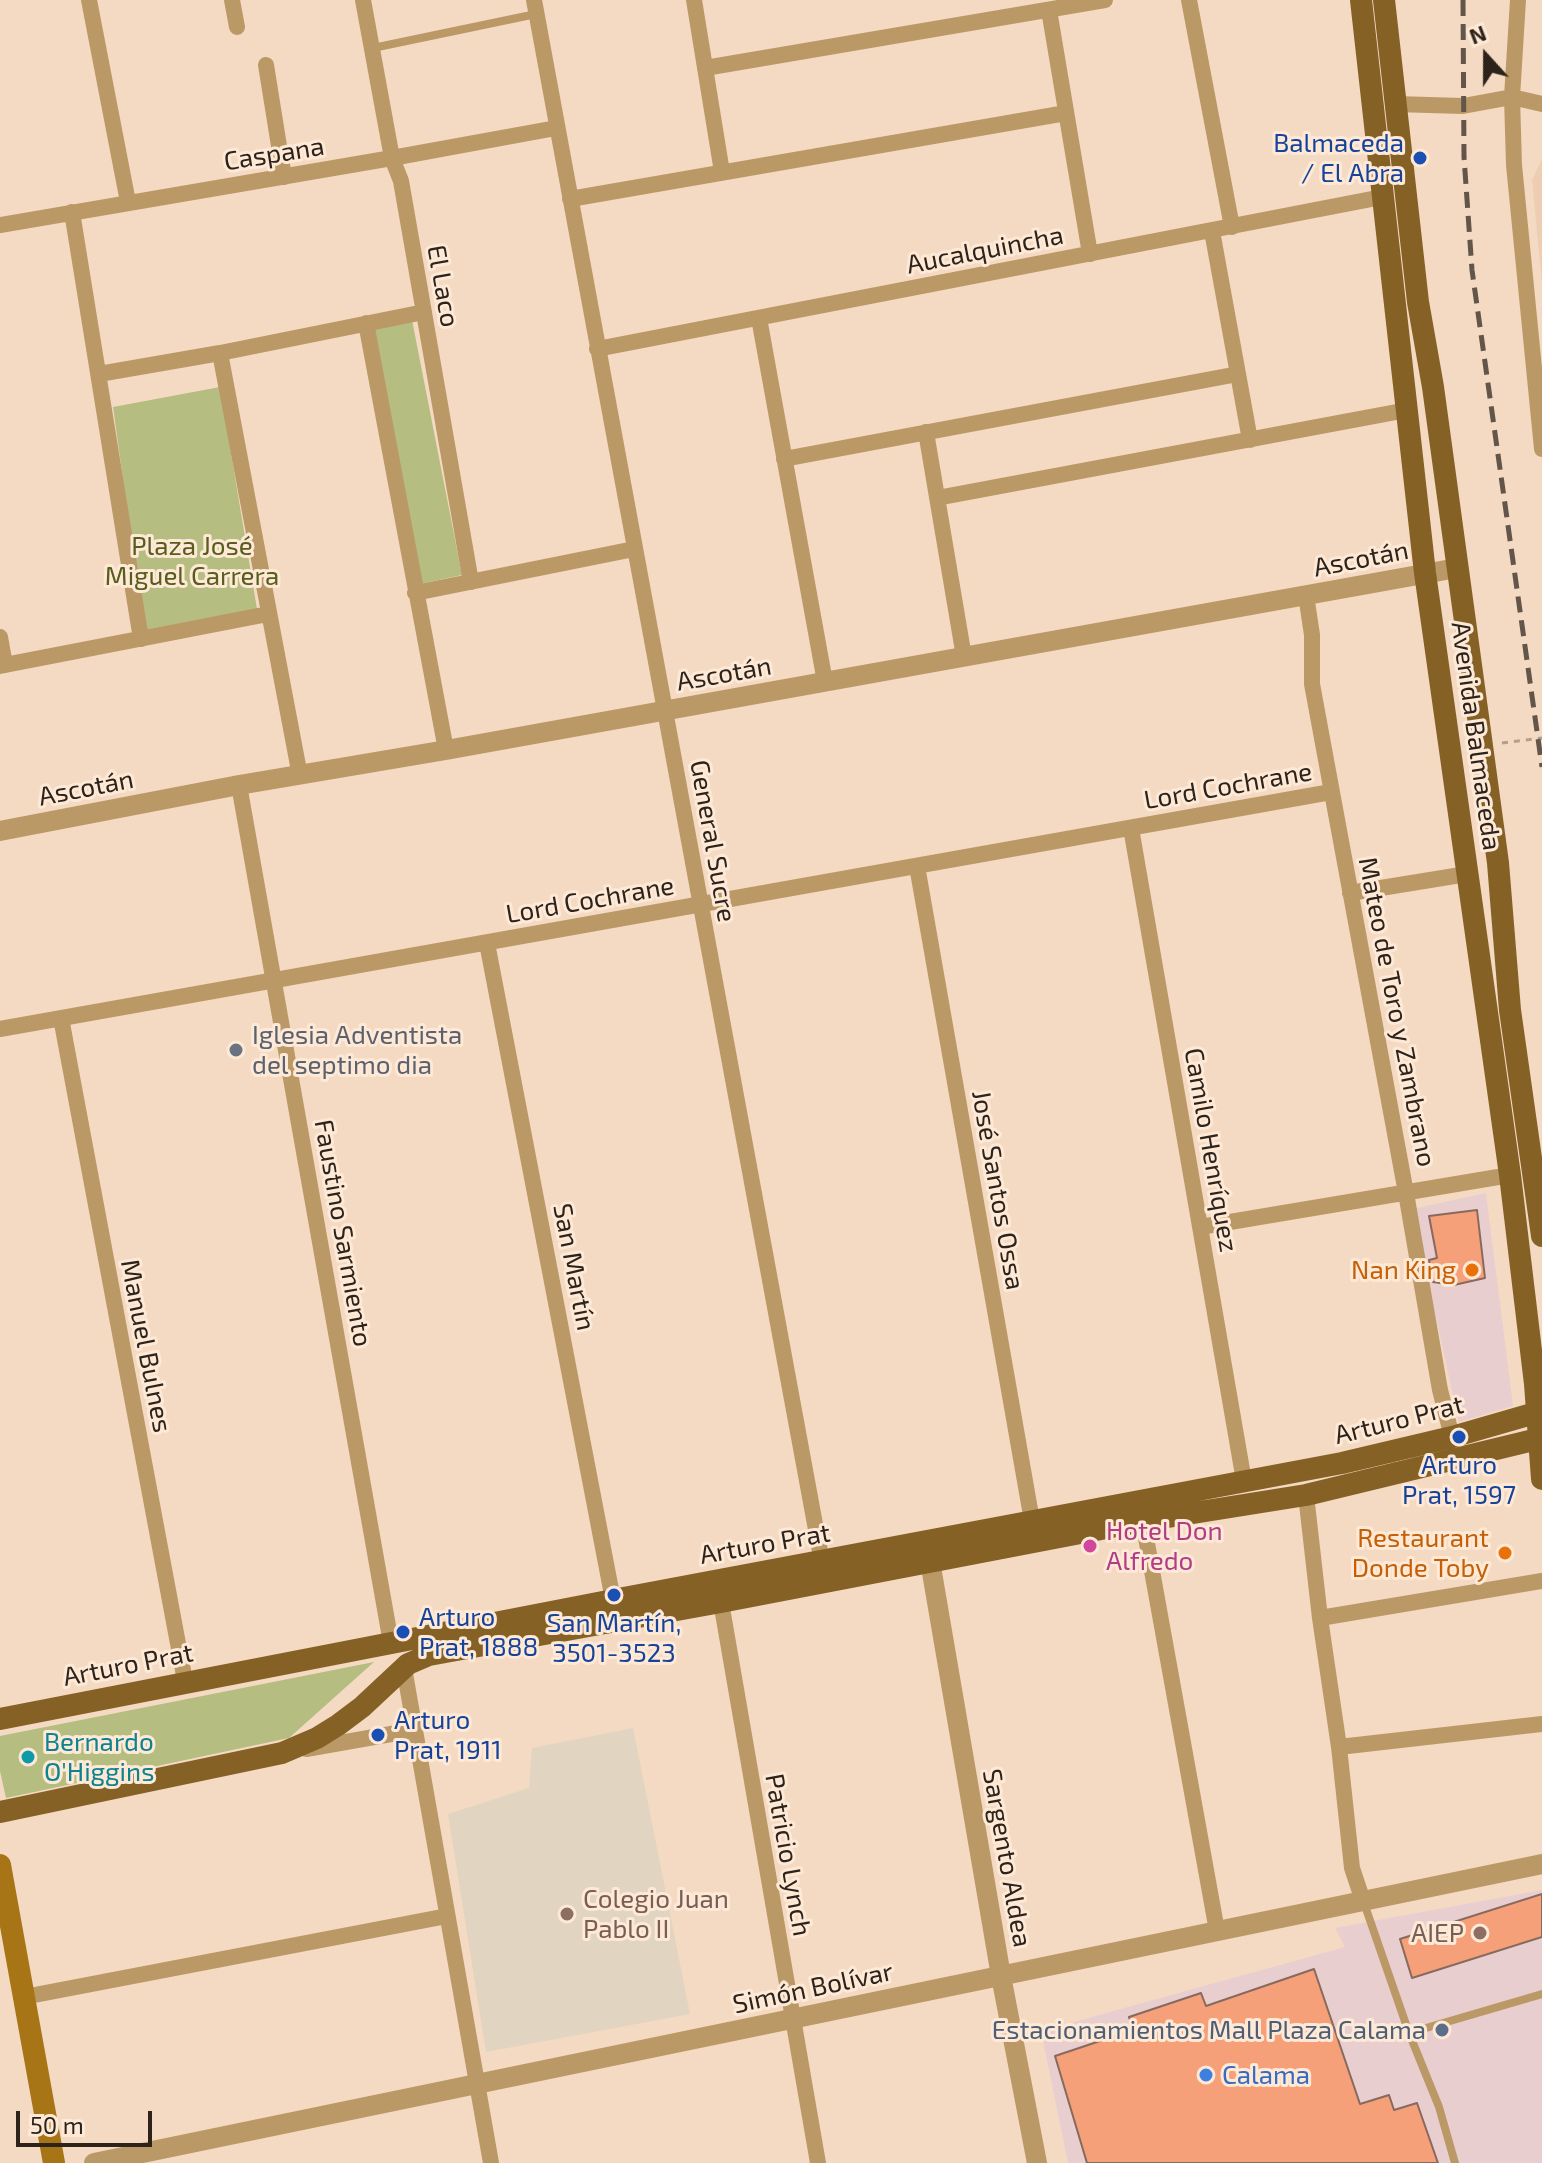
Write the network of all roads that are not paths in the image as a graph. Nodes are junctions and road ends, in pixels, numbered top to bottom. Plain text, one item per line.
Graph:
1 (89, 0) edge
2 (232, 0) edge
3 (363, 0) edge
4 (694, 0) edge
5 (1105, 0) edge
6 (1189, 0) edge
7 (1361, 0) edge
8 (1384, 0) edge
9 (1518, 0) edge
10 (535, 7) edge
11 (1049, 10) junction
12 (237, 27) dead end
13 (372, 48) junction
14 (266, 65) dead end
15 (705, 68) junction
16 (1512, 97) junction
17 (1395, 104) junction
18 (1542, 104) edge
19 (1066, 113) junction
20 (556, 128) junction
21 (392, 158) junction
22 (722, 172) junction
23 (284, 177) junction
24 (1382, 197) junction
25 (570, 199) junction
26 (128, 202) junction
27 (72, 212) junction
28 (0, 225) edge
29 (1232, 227) junction
30 (1212, 231) junction
31 (1090, 254) junction
32 (424, 312) junction
33 (759, 318) junction
34 (366, 323) junction
35 (597, 349) junction
36 (220, 353) junction
37 (99, 374) junction
38 (1238, 374) junction
39 (1407, 410) junction
40 (926, 432) junction
41 (1250, 440) junction
42 (1542, 449) edge
43 (784, 459) junction
44 (937, 498) junction
45 (634, 549) junction
46 (1457, 568) junction
47 (1425, 573) junction
48 (471, 582) junction
49 (415, 593) junction
50 (1306, 595) junction
51 (268, 614) junction
52 (0, 637) edge
53 (141, 639) junction
54 (964, 657) junction
55 (3, 666) edge
56 (825, 682) junction
57 (665, 711) junction
58 (446, 750) junction
59 (300, 776) junction
60 (239, 785) junction
61 (1331, 792) junction
62 (1131, 828) junction
63 (0, 831) edge
64 (917, 866) junction
65 (1467, 874) junction
66 (1350, 893) junction
67 (700, 905) junction
68 (487, 943) junction
69 (274, 980) junction
70 (61, 1018) junction
71 (0, 1029) edge
72 (1510, 1175) junction
73 (1406, 1193) junction
74 (1200, 1227) junction
75 (1542, 1236) edge
76 (1540, 1412) edge
77 (1452, 1437) junction
78 (1540, 1438) edge
79 (1542, 1479) edge
80 (1244, 1481) junction
81 (1306, 1495) junction
82 (1032, 1521) junction
83 (1143, 1521) junction
84 (930, 1561) junction
85 (822, 1562) junction
86 (1542, 1581) edge
87 (613, 1600) junction
88 (721, 1602) junction
89 (1320, 1618) junction
90 (391, 1643) junction
91 (404, 1668) junction
92 (185, 1681) junction
93 (0, 1719) edge
94 (1542, 1724) edge
95 (414, 1730) junction
96 (1339, 1747) junction
97 (282, 1753) junction
98 (0, 1812) edge
99 (1542, 1864) edge
100 (0, 1865) edge
101 (1363, 1901) junction
102 (447, 1916) junction
103 (1217, 1931) junction
104 (1001, 1976) junction
105 (1542, 1994) edge
106 (24, 1997) junction
107 (792, 2019) junction
108 (1409, 2033) junction
109 (476, 2084) junction
110 (54, 2163) edge
111 (94, 2163) edge
112 (491, 2163) edge
113 (818, 2163) edge
114 (1037, 2163) edge
115 (1455, 2163) edge

1 - 26 street
2 - 12 street
3 - 13 street, El Laco
4 - 15 street
5 - 11 street
6 - 29 street
7 - 24 main road, Avenida Balmaceda
8 - 17 main road, Avenida Balmaceda
9 - 16 street
10 - 13 lane
10 - 20 street, General Sucre
11 - 15 street
11 - 19 street
13 - 21 street, El Laco
14 - 23 street
15 - 22 street
16 - 17 street
16 - 18 street
16 - 42 street
17 - 46 main road, Avenida Balmaceda
19 - 22 street
19 - 31 street
20 - 21 street, Caspana
20 - 25 street, General Sucre
21 - 23 street, Caspana
21 - 32 street, El Laco
22 - 25 street
23 - 26 street, Caspana
24 - 29 street, Aucalquincha
24 - 39 main road, Avenida Balmaceda
25 - 35 street, General Sucre
26 - 27 street, Caspana
27 - 28 street, Caspana
27 - 37 street
29 - 30 street, Aucalquincha
30 - 31 street, Aucalquincha
30 - 38 street
31 - 33 street, Aucalquincha
32 - 34 street
32 - 48 street, El Laco
33 - 35 street, Aucalquincha
33 - 43 street
34 - 36 street
34 - 49 street
35 - 45 street, General Sucre
36 - 37 street
36 - 51 street
37 - 53 street
38 - 40 street
38 - 41 street
39 - 41 street
39 - 47 main road, Avenida Balmaceda
40 - 43 street
40 - 44 street
41 - 44 street
43 - 56 street
44 - 54 street
45 - 48 street
45 - 57 street, General Sucre
46 - 47 street, Ascotán
46 - 75 main road, Avenida Balmaceda
47 - 50 street, Ascotán
47 - 65 main road, Avenida Balmaceda
48 - 49 street
49 - 58 street
50 - 54 street, Ascotán
50 - 61 street, Mateo de Toro y Zambrano
51 - 53 street
51 - 59 street
52 - 55 street
53 - 55 street
54 - 56 street, Ascotán
56 - 57 street, Ascotán
57 - 58 street, Ascotán
57 - 67 street, General Sucre
58 - 59 street, Ascotán
59 - 60 street, Ascotán
60 - 63 street, Ascotán
60 - 69 street, Faustino Sarmiento
61 - 62 street, Lord Cochrane
61 - 66 street, Mateo de Toro y Zambrano
62 - 64 street, Lord Cochrane
62 - 74 street, Camilo Henríquez
64 - 67 street, Lord Cochrane
64 - 82 street, José Santos Ossa
65 - 66 street
65 - 72 main road, Avenida Balmaceda
66 - 73 street, Mateo de Toro y Zambrano
67 - 68 street, Lord Cochrane
67 - 85 street, General Sucre
68 - 69 street, Lord Cochrane
68 - 87 street, San Martín
69 - 70 street, Lord Cochrane
69 - 90 street, Faustino Sarmiento
70 - 71 street, Lord Cochrane
70 - 92 street, Manuel Bulnes
72 - 73 street
72 - 76 main road, Avenida Balmaceda
73 - 74 street
73 - 77 street, Mateo de Toro y Zambrano
74 - 80 street, Camilo Henríquez
76 - 77 main road, Arturo Prat
76 - 78 main road, Avenida Balmaceda
77 - 80 main road, Arturo Prat
78 - 79 main road, Avenida Balmaceda
78 - 81 main road, Arturo Prat
80 - 82 main road, Arturo Prat
81 - 83 main road, Arturo Prat
81 - 89 street
82 - 85 main road, Arturo Prat
83 - 84 main road, Arturo Prat
83 - 103 street
84 - 88 main road, Arturo Prat
84 - 104 street, Sargento Aldea
85 - 87 main road, Arturo Prat
86 - 89 street
87 - 90 main road, Arturo Prat
88 - 91 main road, Arturo Prat
88 - 107 street, Patricio Lynch
89 - 96 street
90 - 92 main road, Arturo Prat
91 - 95 street
91 - 97 main road, Arturo Prat
92 - 93 main road, Arturo Prat
94 - 96 street
95 - 97 street, Arturo Prat
95 - 102 street
96 - 101 street
97 - 98 main road, Arturo Prat
99 - 101 street, Simón Bolívar
100 - 106 main road
101 - 103 street, Simón Bolívar
101 - 108 lane
102 - 106 street
102 - 109 street
103 - 104 street, Simón Bolívar
104 - 107 street, Simón Bolívar
104 - 114 street, Sargento Aldea
105 - 108 lane
106 - 110 main road
107 - 109 street, Simón Bolívar
107 - 113 street, Patricio Lynch
108 - 115 lane
109 - 111 street, Simón Bolívar
109 - 112 street

